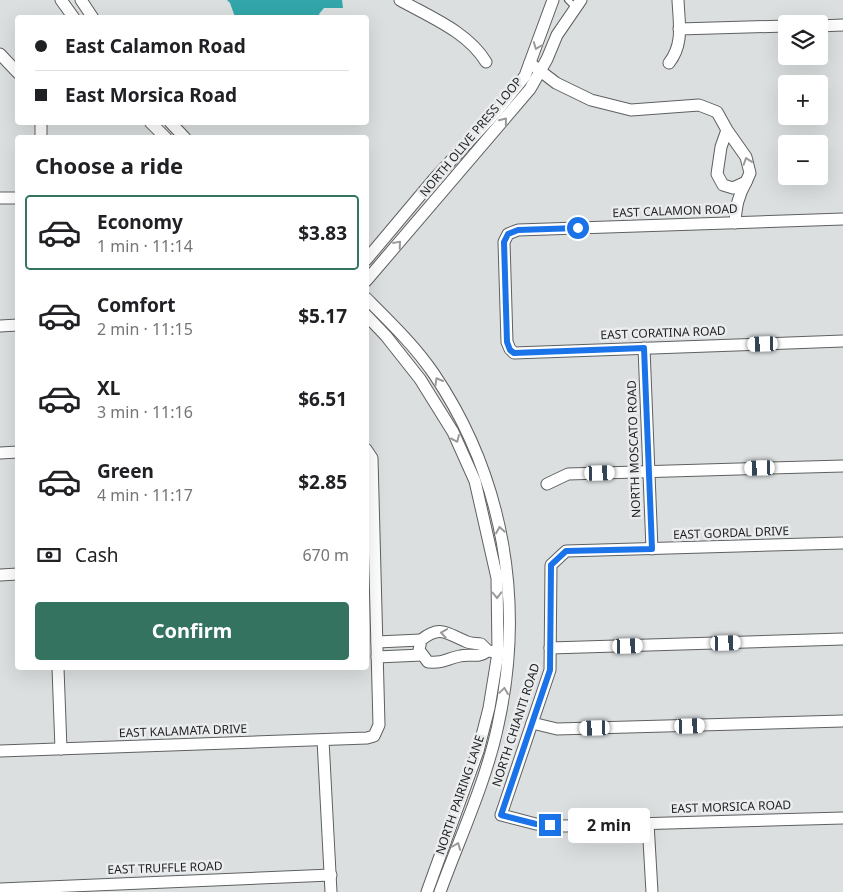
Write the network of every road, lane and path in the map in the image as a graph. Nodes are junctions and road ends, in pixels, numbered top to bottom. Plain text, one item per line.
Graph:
1 (61, 0) edge
2 (81, 0) edge
3 (400, 0) edge
4 (553, 0) edge
5 (678, 0) edge
6 (574, 2) edge
7 (72, 15) edge
8 (91, 15) edge
9 (843, 25) edge
10 (778, 26) edge
11 (828, 26) edge
12 (679, 29) junction
13 (0, 54) edge
14 (486, 62) dead end
15 (668, 63) dead end
16 (530, 64) junction
17 (15, 70) edge
18 (540, 71) junction
19 (525, 85) junction
20 (153, 125) edge
21 (173, 125) edge
22 (727, 130) junction
23 (163, 135) edge
24 (182, 135) edge
25 (746, 182) junction
26 (723, 185) junction
27 (0, 198) edge
28 (15, 198) edge
29 (843, 219) edge
30 (735, 222) junction
31 (369, 256) edge
32 (369, 277) edge
33 (369, 301) edge
34 (369, 318) edge
35 (15, 325) edge
36 (0, 326) edge
37 (843, 341) edge
38 (644, 348) junction
39 (514, 353) joint
40 (0, 452) edge
41 (15, 452) edge
42 (369, 454) edge
43 (843, 466) edge
44 (649, 472) junction
45 (547, 484) dead end
46 (843, 543) edge
47 (652, 549) junction
48 (561, 555) joint
49 (370, 561) edge
50 (15, 574) edge
51 (0, 575) edge
52 (843, 639) edge
53 (421, 640) junction
54 (376, 642) junction
55 (550, 648) junction
56 (498, 653) junction
57 (422, 655) junction
58 (377, 657) junction
59 (58, 670) edge
60 (843, 721) edge
61 (532, 723) junction
62 (323, 740) junction
63 (61, 749) junction
64 (0, 752) edge
65 (501, 815) joint
66 (843, 818) edge
67 (648, 823) junction
68 (331, 875) junction
69 (438, 886) edge
70 (0, 889) edge
71 (52, 890) edge
72 (331, 892) edge
73 (427, 892) edge
74 (652, 892) edge

1 - 7 street
2 - 8 street
3 - 14 street
4 -> 16 street, NORTH OLIVE PRESS LOOP
5 - 12 street
6 - 18 street, NORTH OLIVE PRESS LOOP
9 - 11 street
10 - 12 street
12 - 15 street
13 - 17 street
16 - 18 street
16 - 19 street, NORTH OLIVE PRESS LOOP
18 - 19 street, NORTH OLIVE PRESS LOOP
18 - 22 street
19 - 31 street, NORTH OLIVE PRESS LOOP
32 -> 19 street, NORTH OLIVE PRESS LOOP
20 - 23 street
21 - 24 street
25 -> 22 street
22 - 26 street
25 - 26 street
25 - 30 street
26 - 30 street
27 - 28 street
29 - 30 street, EAST CALAMON ROAD
30 - 39 street, EAST CALAMON ROAD
56 -> 33 street, NORTH PAIRING LANE
34 -> 56 street, NORTH PAIRING LANE
35 - 36 street
37 - 38 street, EAST CORATINA ROAD
38 - 39 street, EAST CORATINA ROAD
38 - 44 street, NORTH MOSCATO ROAD
40 - 41 street
42 - 49 street
43 - 44 street
44 - 45 street
44 - 47 street, NORTH MOSCATO ROAD
46 - 47 street, EAST GORDAL DRIVE
47 - 48 street, EAST GORDAL DRIVE
48 - 55 street, NORTH CHIANTI ROAD
49 - 54 street
50 - 51 street
52 - 55 street
53 - 54 street
56 -> 53 street
53 - 57 street
54 - 58 street
55 - 61 street, NORTH CHIANTI ROAD
56 - 57 street
56 - 69 street, NORTH PAIRING LANE
57 - 58 street
58 - 62 street, EAST KALAMATA DRIVE
59 - 63 street
60 - 61 street
61 - 65 street, NORTH CHIANTI ROAD
62 - 63 street, EAST KALAMATA DRIVE
62 - 68 street
63 - 64 street, EAST KALAMATA DRIVE
65 - 67 street, EAST MORSICA ROAD
66 - 67 street, EAST MORSICA ROAD
67 - 74 street
68 - 71 street, EAST TRUFFLE ROAD
68 - 72 street
69 - 73 street, NORTH PAIRING LANE
70 - 71 street, EAST TRUFFLE ROAD

